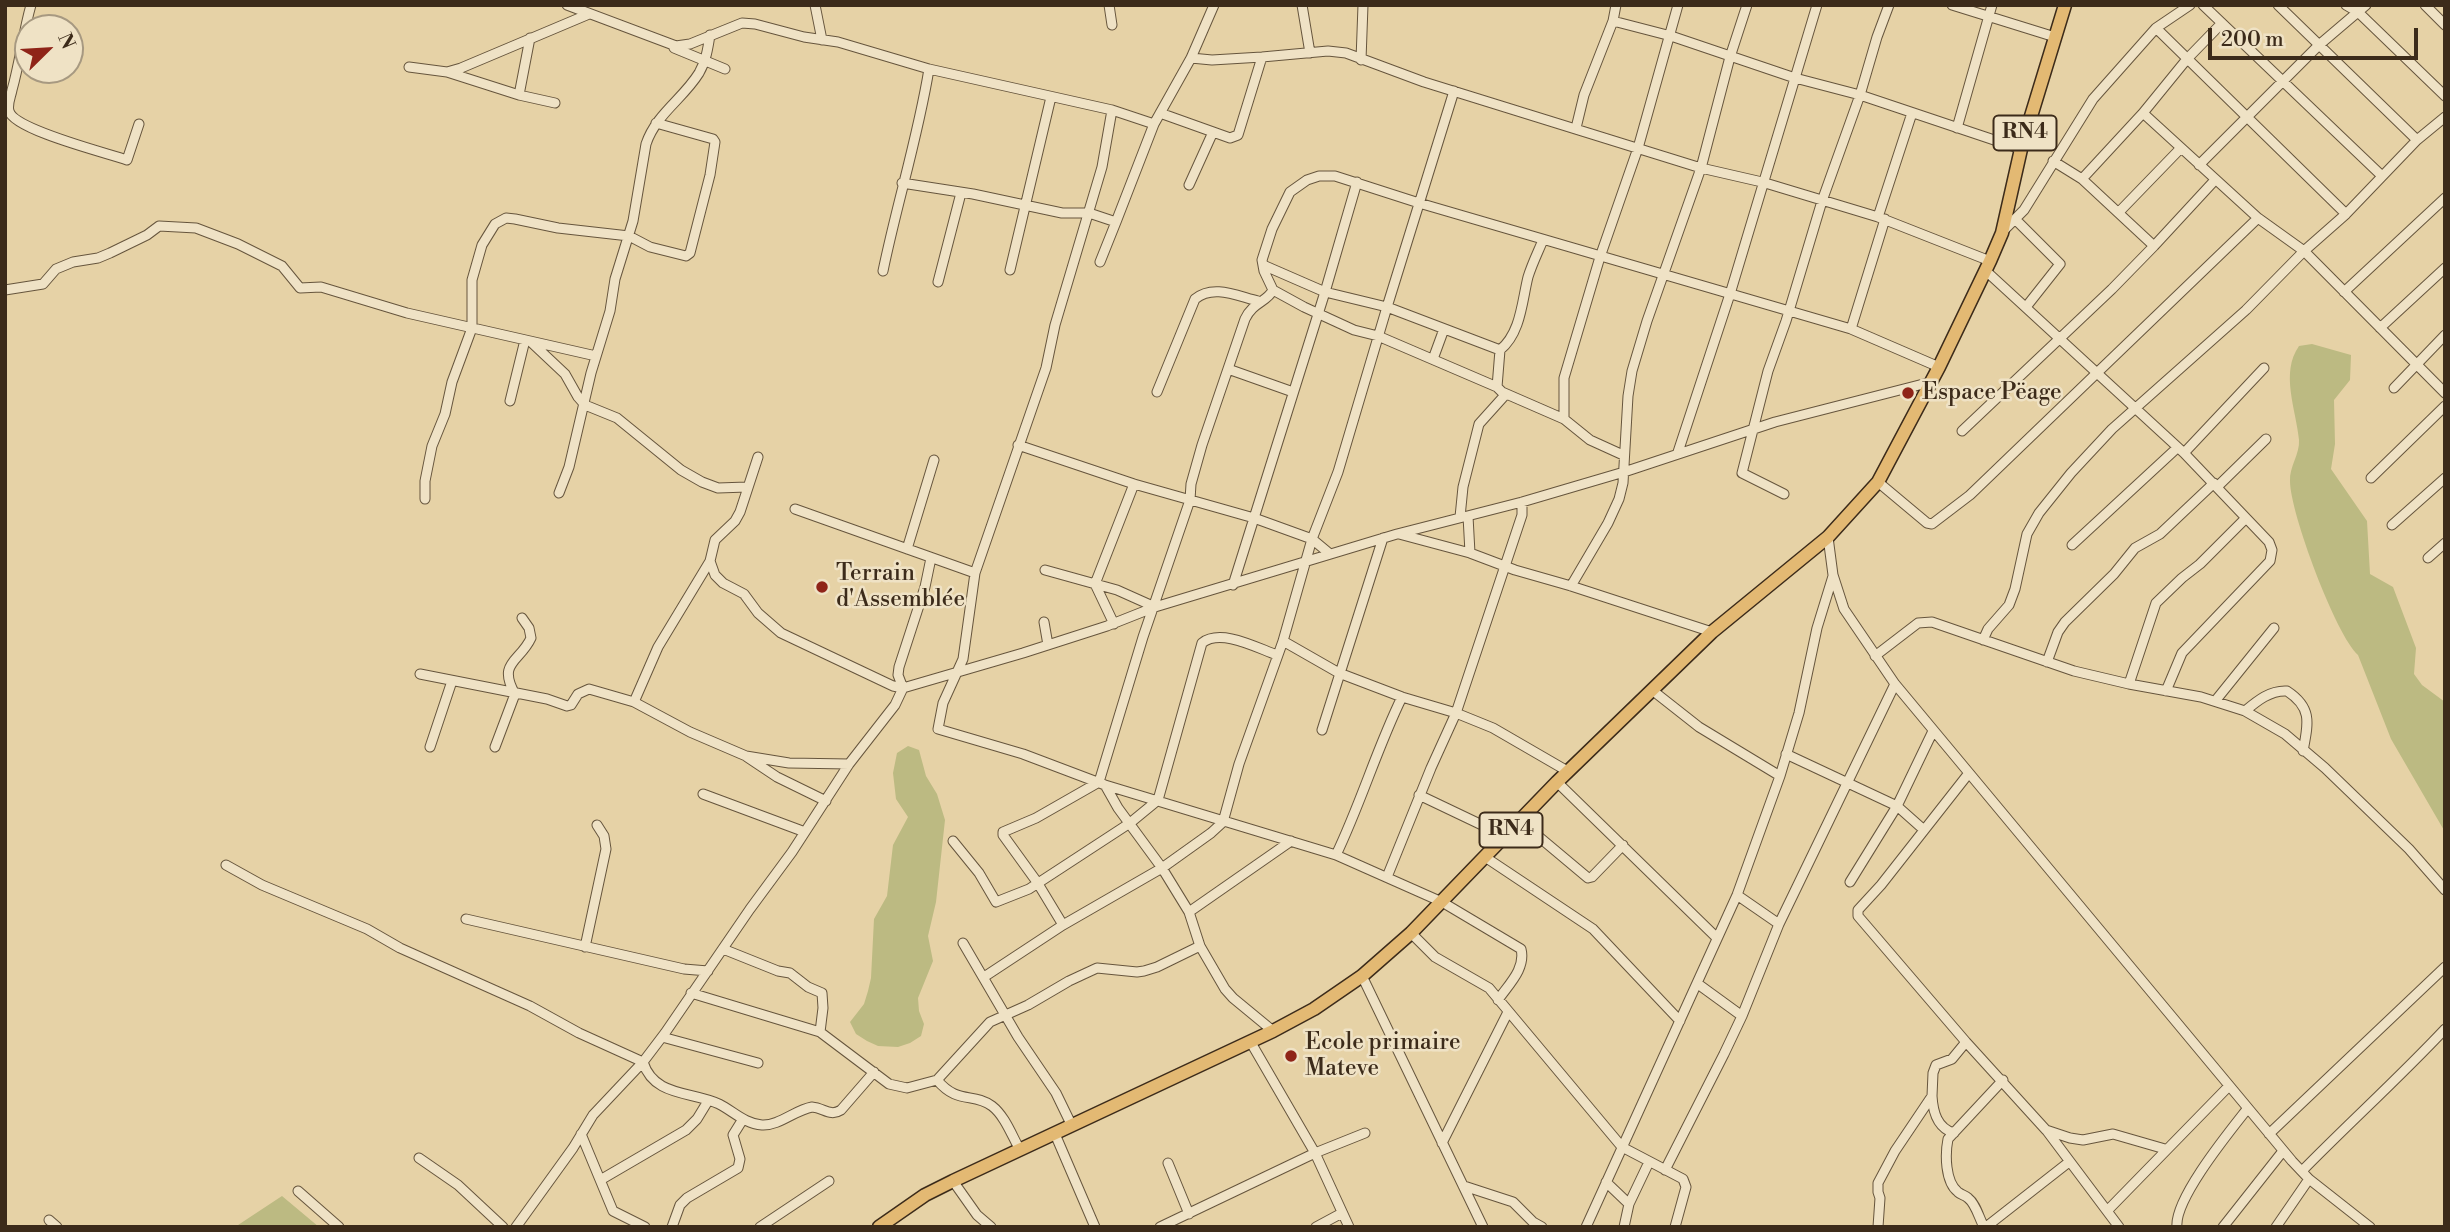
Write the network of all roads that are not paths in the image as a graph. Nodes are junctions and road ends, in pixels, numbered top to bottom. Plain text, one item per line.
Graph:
1 (32, 5) edge
2 (567, 5) edge
3 (816, 5) edge
4 (1109, 5) edge
5 (1214, 5) edge
6 (1302, 5) edge
7 (1363, 5) edge
8 (1616, 5) edge
9 (1678, 5) edge
10 (1746, 5) edge
11 (1817, 5) edge
12 (1889, 5) edge
13 (1952, 5) edge
14 (1992, 5) edge
15 (2065, 5) edge
16 (2189, 5) edge
17 (2203, 5) edge
18 (2278, 5) edge
19 (2346, 5) edge
20 (2425, 5) edge
21 (2362, 9) edge
22 (589, 14) junction
23 (1988, 17) junction
24 (1613, 21) junction
25 (2222, 23) junction
26 (1112, 25) dead end
27 (2445, 25) edge
28 (2156, 28) junction
29 (710, 35) junction
30 (1671, 36) junction
31 (2055, 37) junction
32 (530, 38) junction
33 (822, 40) junction
34 (665, 44) junction
35 (2319, 45) junction
36 (1310, 52) junction
37 (1262, 57) junction
38 (1730, 57) junction
39 (1191, 58) junction
40 (2187, 59) junction
41 (1361, 60) junction
42 (705, 61) junction
43 (409, 67) dead end
44 (725, 69) dead end
45 (929, 69) junction
46 (447, 72) junction
47 (1795, 78) junction
48 (2283, 81) junction
49 (1454, 90) junction
50 (519, 95) junction
51 (1860, 95) junction
52 (2445, 96) edge
53 (1051, 97) junction
54 (555, 103) dead end
55 (1112, 110) junction
56 (1160, 113) junction
57 (1912, 113) junction
58 (2143, 113) junction
59 (2445, 117) edge
60 (2247, 118) junction
61 (656, 123) junction
62 (139, 124) dead end
63 (1154, 124) junction
64 (1576, 128) junction
65 (1957, 128) junction
66 (1213, 132) junction
67 (2417, 140) junction
68 (1638, 148) junction
69 (2021, 149) junction
70 (2180, 149) junction
71 (2053, 161) junction
72 (2199, 165) junction
73 (1701, 168) junction
74 (2382, 176) junction
75 (2082, 179) junction
76 (2215, 180) junction
77 (1357, 182) junction
78 (1762, 182) junction
79 (902, 183) junction
80 (1189, 185) dead end
81 (961, 193) junction
82 (2445, 198) edge
83 (1822, 201) junction
84 (1419, 203) junction
85 (1024, 205) junction
86 (2119, 212) junction
87 (1089, 213) junction
88 (2346, 214) junction
89 (1882, 218) junction
90 (2259, 218) junction
91 (2015, 219) junction
92 (1116, 222) junction
93 (2002, 233) junction
94 (629, 236) junction
95 (1544, 240) junction
96 (2154, 246) junction
97 (2304, 251) junction
98 (1600, 257) junction
99 (1100, 262) dead end
100 (1263, 265) junction
101 (1988, 266) junction
102 (2445, 268) edge
103 (1010, 270) dead end
104 (883, 271) dead end
105 (1664, 276) junction
106 (938, 282) dead end
107 (5, 290) edge
108 (1273, 290) junction
109 (1325, 292) junction
110 (2344, 292) junction
111 (1730, 294) junction
112 (1258, 301) junction
113 (1387, 307) junction
114 (2026, 307) junction
115 (1789, 311) junction
116 (1319, 313) junction
117 (472, 328) junction
118 (2379, 328) junction
119 (1444, 329) junction
120 (1851, 329) junction
121 (2445, 335) edge
122 (1378, 337) junction
123 (2059, 338) junction
124 (528, 341) junction
125 (1500, 350) junction
126 (596, 356) junction
127 (1433, 359) junction
128 (2416, 364) junction
129 (1939, 367) junction
130 (2264, 368) dead end
131 (1228, 369) junction
132 (2098, 373) junction
133 (1931, 382) junction
134 (1497, 387) junction
135 (2394, 388) dead end
136 (1157, 392) dead end
137 (1293, 392) junction
138 (2445, 393) edge
139 (1506, 394) junction
140 (510, 401) dead end
141 (585, 405) junction
142 (2445, 406) edge
143 (2136, 409) junction
144 (1564, 419) junction
145 (1753, 429) junction
146 (1962, 431) dead end
147 (2266, 439) dead end
148 (1018, 445) junction
149 (2181, 450) junction
150 (1678, 452) junction
151 (1623, 455) junction
152 (758, 457) dead end
153 (933, 460) dead end
154 (1624, 472) junction
155 (2371, 478) dead end
156 (2445, 478) edge
157 (1878, 482) junction
158 (1135, 484) junction
159 (2216, 485) junction
160 (747, 487) junction
161 (559, 493) dead end
162 (1784, 494) dead end
163 (425, 499) dead end
164 (1190, 500) junction
165 (1522, 502) junction
166 (795, 509) dead end
167 (1464, 517) junction
168 (1254, 518) junction
169 (2246, 519) junction
170 (2392, 525) dead end
171 (1398, 534) junction
172 (1828, 537) junction
173 (1383, 538) junction
174 (1312, 539) junction
175 (2445, 543) edge
176 (2072, 545) dead end
177 (907, 549) junction
178 (1470, 553) junction
179 (1330, 554) junction
180 (932, 558) junction
181 (2428, 558) dead end
182 (710, 561) junction
183 (1306, 563) junction
184 (1505, 566) junction
185 (1045, 569) dead end
186 (975, 573) junction
187 (1833, 575) junction
188 (1095, 584) junction
189 (1233, 584) junction
190 (1571, 586) junction
191 (1155, 607) junction
192 (522, 618) dead end
193 (1044, 622) dead end
194 (1114, 624) junction
195 (2274, 628) dead end
196 (1712, 632) junction
197 (1983, 640) junction
198 (1283, 641) junction
199 (1048, 645) junction
200 (1277, 655) junction
201 (1875, 656) junction
202 (2048, 662) junction
203 (957, 673) junction
204 (1339, 673) junction
205 (420, 674) dead end
206 (452, 681) junction
207 (1895, 684) junction
208 (2129, 684) junction
209 (903, 688) junction
210 (1652, 690) junction
211 (2166, 691) junction
212 (515, 694) junction
213 (1402, 697) junction
214 (2216, 700) junction
215 (634, 702) junction
216 (2245, 711) junction
217 (1456, 713) junction
218 (1322, 730) dead end
219 (1933, 732) junction
220 (430, 747) dead end
221 (495, 747) dead end
222 (2303, 751) junction
223 (1786, 754) junction
224 (746, 756) junction
225 (770, 761) junction
226 (849, 764) junction
227 (766, 771) junction
228 (1569, 772) junction
229 (1969, 773) junction
230 (1780, 776) junction
231 (1558, 782) junction
232 (1102, 783) junction
233 (1846, 784) junction
234 (704, 794) dead end
235 (1419, 795) junction
236 (826, 800) junction
237 (1158, 800) junction
238 (1896, 806) junction
239 (1520, 821) junction
240 (1223, 822) junction
241 (1130, 823) junction
242 (597, 825) dead end
243 (1924, 830) junction
244 (805, 832) junction
245 (1505, 836) junction
246 (953, 841) dead end
247 (1291, 841) junction
248 (1623, 845) junction
249 (1336, 855) junction
250 (1485, 857) junction
251 (226, 865) dead end
252 (1162, 868) junction
253 (1387, 877) junction
254 (1037, 882) junction
255 (1850, 882) dead end
256 (2445, 890) edge
257 (1737, 895) junction
258 (1442, 902) junction
259 (1189, 912) junction
260 (466, 919) dead end
261 (1779, 924) junction
262 (1063, 925) junction
263 (1411, 933) junction
264 (1717, 938) junction
265 (963, 943) dead end
266 (1200, 946) junction
267 (585, 947) junction
268 (723, 949) junction
269 (2445, 967) edge
270 (684, 969) junction
271 (708, 971) junction
272 (1362, 976) junction
273 (984, 977) junction
274 (1698, 984) junction
275 (693, 991) junction
276 (1498, 1000) junction
277 (1508, 1012) junction
278 (1006, 1014) junction
279 (1742, 1016) junction
280 (1680, 1021) junction
281 (2445, 1029) edge
282 (1273, 1031) junction
283 (820, 1032) junction
284 (662, 1037) junction
285 (1250, 1041) junction
286 (1966, 1042) junction
287 (643, 1062) junction
288 (758, 1063) dead end
289 (874, 1072) junction
290 (937, 1080) junction
291 (2003, 1080) junction
292 (2229, 1086) junction
293 (1932, 1096) junction
294 (708, 1101) junction
295 (2248, 1108) junction
296 (743, 1119) junction
297 (1072, 1126) junction
298 (2046, 1130) junction
299 (1365, 1133) dead end
300 (1954, 1133) junction
301 (581, 1134) junction
302 (1055, 1134) junction
303 (2269, 1134) junction
304 (1443, 1143) junction
305 (1622, 1147) junction
306 (2165, 1149) junction
307 (1020, 1150) junction
308 (2283, 1150) junction
309 (1315, 1153) junction
310 (419, 1158) dead end
311 (1649, 1162) junction
312 (2069, 1162) junction
313 (1168, 1163) dead end
314 (1665, 1170) junction
315 (2302, 1171) junction
316 (602, 1179) junction
317 (2309, 1179) junction
318 (829, 1181) dead end
319 (953, 1181) junction
320 (1606, 1182) junction
321 (1464, 1186) junction
322 (298, 1191) dead end
323 (1629, 1204) junction
324 (2108, 1210) junction
325 (1342, 1213) junction
326 (1189, 1214) junction
327 (339, 1227) edge
328 (503, 1227) edge
329 (516, 1227) edge
330 (645, 1227) edge
331 (672, 1227) edge
332 (760, 1227) edge
333 (879, 1227) edge
334 (991, 1227) edge
335 (1096, 1227) edge
336 (1160, 1227) edge
337 (1315, 1227) edge
338 (1349, 1227) edge
339 (1483, 1227) edge
340 (1542, 1227) edge
341 (1586, 1227) edge
342 (1624, 1227) edge
343 (1675, 1227) edge
344 (1878, 1227) edge
345 (1985, 1227) edge
346 (2119, 1227) edge
347 (2177, 1227) edge
348 (2223, 1227) edge
349 (2276, 1227) edge
350 (2370, 1227) edge

1 - 62 street
2 - 22 street
3 - 33 street
4 - 26 street
5 - 39 street
6 - 36 street
7 - 41 street
8 - 24 street
9 - 30 street
10 - 38 street
11 - 47 street
12 - 51 street
13 - 23 street
14 - 23 street
15 - 31 highway, RN4
16 - 28 street
17 - 25 street
18 - 35 street
19 - 21 street
20 - 27 street
21 - 35 street
21 - 52 street
22 - 32 street
22 - 34 street
23 - 31 street
23 - 65 street
24 - 30 street
24 - 64 street
25 - 40 street
25 - 48 street
28 - 40 street
28 - 71 street
29 - 33 street
29 - 34 street
29 - 42 street
30 - 38 street
30 - 68 street
31 - 69 highway, RN4
32 - 46 street
32 - 50 street
33 - 45 street
34 - 42 street
35 - 48 street
35 - 67 street
36 - 37 street
36 - 41 street
37 - 39 street
37 - 66 street
38 - 47 street
38 - 73 street
39 - 56 street
40 - 58 street
40 - 60 street
41 - 49 street
42 - 44 street
42 - 61 street
43 - 46 street
45 - 53 street
45 - 79 street
46 - 50 street
47 - 51 street
47 - 78 street
48 - 60 street
48 - 74 street
49 - 64 street
49 - 84 street
50 - 54 street
51 - 57 street
51 - 83 street
53 - 55 street
53 - 85 street
55 - 63 street
55 - 87 street
56 - 63 street
56 - 66 street
57 - 65 street
57 - 89 street
58 - 70 street
58 - 75 street
59 - 67 street
60 - 72 street
60 - 88 street
61 - 94 street
61 - 94 street
63 - 92 street
64 - 68 street
65 - 69 street
66 - 80 street
67 - 74 street
68 - 73 street
68 - 98 street
69 - 93 highway, RN4
70 - 72 street
70 - 86 street
71 - 75 street
71 - 91 street
72 - 76 street
73 - 78 street
73 - 105 street
74 - 88 street
75 - 86 street
76 - 90 street
76 - 96 street
77 - 84 street
77 - 100 street
77 - 109 street
78 - 83 street
78 - 111 street
79 - 81 street
79 - 104 street
81 - 85 street
81 - 106 street
82 - 110 street
83 - 89 street
83 - 115 street
84 - 95 street
84 - 113 street
85 - 87 street
85 - 103 street
86 - 96 street
87 - 92 street
87 - 148 street
88 - 97 street
89 - 101 street
89 - 120 street
90 - 97 street
90 - 132 street
91 - 93 street
91 - 114 street
92 - 99 street
93 - 101 highway, RN4
94 - 117 street
94 - 126 street
95 - 98 street
95 - 125 street
96 - 123 street
97 - 110 street
97 - 143 street
98 - 105 street
98 - 144 street
100 - 108 street
100 - 109 street
101 - 114 street
101 - 129 highway, RN4
102 - 118 street
105 - 111 street
105 - 151 street
107 - 117 street
108 - 112 street
108 - 116 street
109 - 113 street
109 - 116 street
110 - 118 street
111 - 115 street
111 - 150 street
112 - 131 street
112 - 136 street
113 - 119 street
113 - 122 street
114 - 123 street
115 - 120 street
115 - 145 street
116 - 122 street
116 - 137 street
117 - 124 street
117 - 163 street
118 - 128 street
119 - 125 street
119 - 127 street
120 - 129 street
121 - 128 street
122 - 127 street
122 - 174 street
123 - 132 street
123 - 146 street
124 - 126 street
124 - 140 street
124 - 141 street
125 - 134 street
126 - 141 street
127 - 134 street
128 - 135 street
128 - 138 street
129 - 133 highway, RN4
130 - 149 street
131 - 137 street
131 - 164 street
132 - 143 street
132 - 157 street
133 - 145 street
133 - 157 highway, RN4
134 - 139 street
137 - 168 street
139 - 144 street
139 - 167 street
141 - 160 street
141 - 161 street
142 - 155 street
143 - 149 street
143 - 197 street
144 - 151 street
145 - 150 street
145 - 162 street
147 - 159 street
148 - 158 street
148 - 186 street
149 - 159 street
149 - 176 street
150 - 154 street
151 - 154 street
152 - 160 street
153 - 177 street
154 - 165 street
154 - 190 street
156 - 170 street
157 - 172 highway, RN4
158 - 164 street
158 - 188 street
159 - 169 street
159 - 202 street
160 - 182 street
164 - 168 street
164 - 191 street
165 - 167 street
165 - 184 street
166 - 177 street
167 - 171 street
167 - 178 street
168 - 174 street
168 - 189 street
169 - 208 street
169 - 211 street
171 - 173 street
171 - 178 street
172 - 187 street
172 - 196 highway, RN4
173 - 179 street
173 - 204 street
174 - 179 street
174 - 183 street
175 - 181 street
177 - 180 street
178 - 184 street
179 - 183 street
180 - 186 street
180 - 209 street
182 - 209 street
182 - 215 street
183 - 189 street
183 - 198 street
184 - 190 street
184 - 217 street
185 - 188 street
186 - 203 street
187 - 201 street
187 - 223 street
188 - 191 street
188 - 194 street
189 - 191 street
190 - 196 street
191 - 194 street
191 - 232 street
192 - 212 street
193 - 199 street
194 - 199 street
195 - 214 street
196 - 210 highway, RN4
197 - 201 street
197 - 202 street
198 - 200 street
198 - 204 street
199 - 203 street
200 - 237 street
200 - 240 street
201 - 207 street
202 - 208 street
203 - 209 street
203 - 232 street
204 - 213 street
204 - 218 street
205 - 206 street
206 - 212 street
206 - 220 street
207 - 219 street
207 - 233 street
208 - 211 street
209 - 226 street
210 - 228 highway, RN4
210 - 230 street
211 - 214 street
212 - 215 street
212 - 221 street
213 - 217 street
213 - 249 street
214 - 216 street
215 - 224 street
216 - 222 street
216 - 222 street
217 - 228 street
217 - 235 street
219 - 229 street
219 - 238 street
222 - 256 street
223 - 230 street
223 - 233 street
224 - 225 street
224 - 227 street
225 - 226 street
225 - 227 street
226 - 236 street
227 - 236 street
228 - 231 highway, RN4
229 - 243 street
229 - 292 street
230 - 257 street
231 - 239 highway, RN4
231 - 248 street
232 - 237 street
232 - 241 street
232 - 254 street
233 - 238 street
233 - 261 street
234 - 244 street
235 - 245 street
235 - 253 street
236 - 244 street
237 - 240 street
237 - 241 street
238 - 243 street
238 - 255 street
239 - 245 highway, RN4
239 - 248 street
240 - 247 street
240 - 252 street
241 - 252 street
241 - 254 street
242 - 267 street
243 - 286 street
244 - 268 street
245 - 250 highway, RN4
246 - 254 street
247 - 249 street
247 - 259 street
248 - 264 street
249 - 253 street
250 - 258 highway, RN4
250 - 280 street
251 - 287 street
252 - 259 street
252 - 262 street
253 - 258 street
254 - 262 street
257 - 261 street
257 - 264 street
258 - 263 highway, RN4
258 - 276 street
259 - 266 street
260 - 267 street
261 - 279 street
262 - 273 street
263 - 272 highway, RN4
263 - 276 street
264 - 274 street
265 - 273 street
266 - 278 street
266 - 282 street
267 - 270 street
268 - 271 street
268 - 283 street
269 - 303 street
270 - 271 street
270 - 275 street
271 - 275 street
272 - 282 highway, RN4
272 - 304 street
273 - 278 street
274 - 279 street
274 - 280 street
275 - 283 street
275 - 284 street
276 - 277 street
277 - 304 street
277 - 305 street
278 - 290 street
278 - 297 street
279 - 314 street
280 - 305 street
281 - 315 street
282 - 285 highway, RN4
283 - 289 street
284 - 287 street
284 - 288 street
285 - 297 highway, RN4
285 - 309 street
286 - 291 street
286 - 293 street
287 - 294 street
287 - 301 street
289 - 290 street
289 - 296 street
290 - 307 street
291 - 298 street
291 - 300 street
292 - 295 street
292 - 306 street
293 - 300 street
293 - 344 street
294 - 296 street
294 - 316 street
295 - 303 street
295 - 347 street
296 - 331 street
297 - 302 highway, RN4
298 - 306 street
298 - 312 street
299 - 309 street
300 - 345 street
301 - 316 street
301 - 329 street
302 - 307 highway, RN4
302 - 335 street
303 - 308 street
304 - 321 street
305 - 311 street
305 - 320 street
306 - 324 street
307 - 319 highway, RN4
308 - 315 street
308 - 348 street
309 - 325 street
309 - 326 street
310 - 328 street
311 - 314 street
311 - 323 street
312 - 324 street
312 - 345 street
313 - 326 street
314 - 343 street
315 - 317 street
316 - 330 street
317 - 349 street
317 - 350 street
318 - 332 street
319 - 333 highway, RN4
319 - 334 street
320 - 323 street
320 - 341 street
321 - 339 street
321 - 340 street
322 - 327 street
323 - 342 street
324 - 346 street
325 - 337 street
325 - 338 street
326 - 336 street

